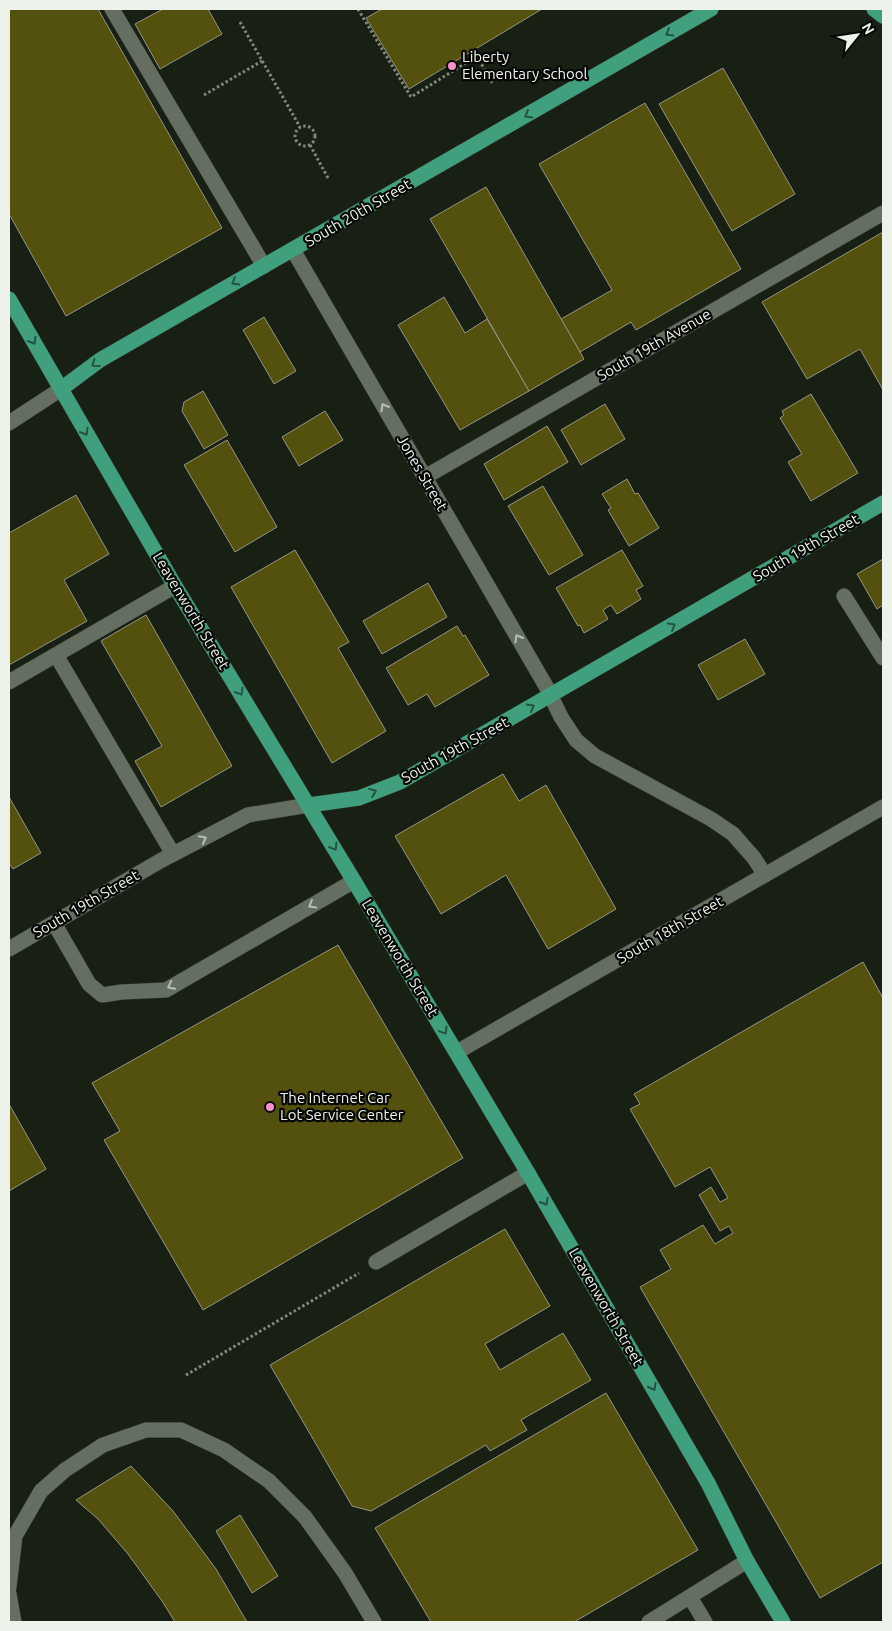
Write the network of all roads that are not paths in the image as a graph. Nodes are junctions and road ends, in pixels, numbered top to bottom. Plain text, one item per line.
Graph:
1 (112, 9) edge
2 (711, 9) edge
3 (874, 9) edge
4 (883, 16) edge
5 (883, 213) edge
6 (293, 250) junction
7 (264, 266) junction
8 (9, 299) edge
9 (61, 390) junction
10 (9, 423) edge
11 (425, 477) junction
12 (883, 503) edge
13 (175, 586) junction
14 (844, 596) dead end
15 (56, 655) junction
16 (883, 658) edge
17 (9, 682) edge
18 (551, 696) junction
19 (308, 805) junction
20 (883, 807) edge
21 (174, 854) junction
22 (765, 875) junction
23 (354, 881) junction
24 (54, 922) junction
25 (9, 949) edge
26 (457, 1052) junction
27 (528, 1173) junction
28 (376, 1262) road end
29 (747, 1561) junction
30 (9, 1587) edge
31 (9, 1594) edge
32 (690, 1596) junction
33 (14, 1622) edge
34 (374, 1622) edge
35 (650, 1622) edge
36 (706, 1622) edge
37 (783, 1622) edge

1 - 7 street
2 -> 6 main road, South 20th Street
3 - 4 main road
5 - 11 street, South 19th Avenue
6 - 7 main road, South 20th Street
11 -> 6 street, Jones Street
7 -> 9 main road, South 20th Street
8 -> 9 main road, Leavenworth Street
9 - 10 street, South 20th Street
9 -> 13 main road, Leavenworth Street
18 -> 11 street, Jones Street
18 -> 12 main road, South 19th Street
13 - 15 street
13 -> 19 main road, Leavenworth Street
14 - 16 street
15 - 17 street
15 - 21 street
19 -> 18 main road, South 19th Street
18 - 22 street, Jones Street
21 -> 19 street, South 19th Street
19 -> 23 main road, Leavenworth Street
20 - 22 street, South 18th Street
21 - 24 street, South 19th Street
22 - 26 street, South 18th Street
23 -> 24 street
23 -> 26 main road, Leavenworth Street
24 - 25 street, South 19th Street
26 - 27 main road, Leavenworth Street
27 - 28 street
27 -> 29 main road, Leavenworth Street
29 - 32 street
29 - 37 main road, Leavenworth Street
30 - 34 street
31 - 33 street
32 - 35 street
32 - 36 street

